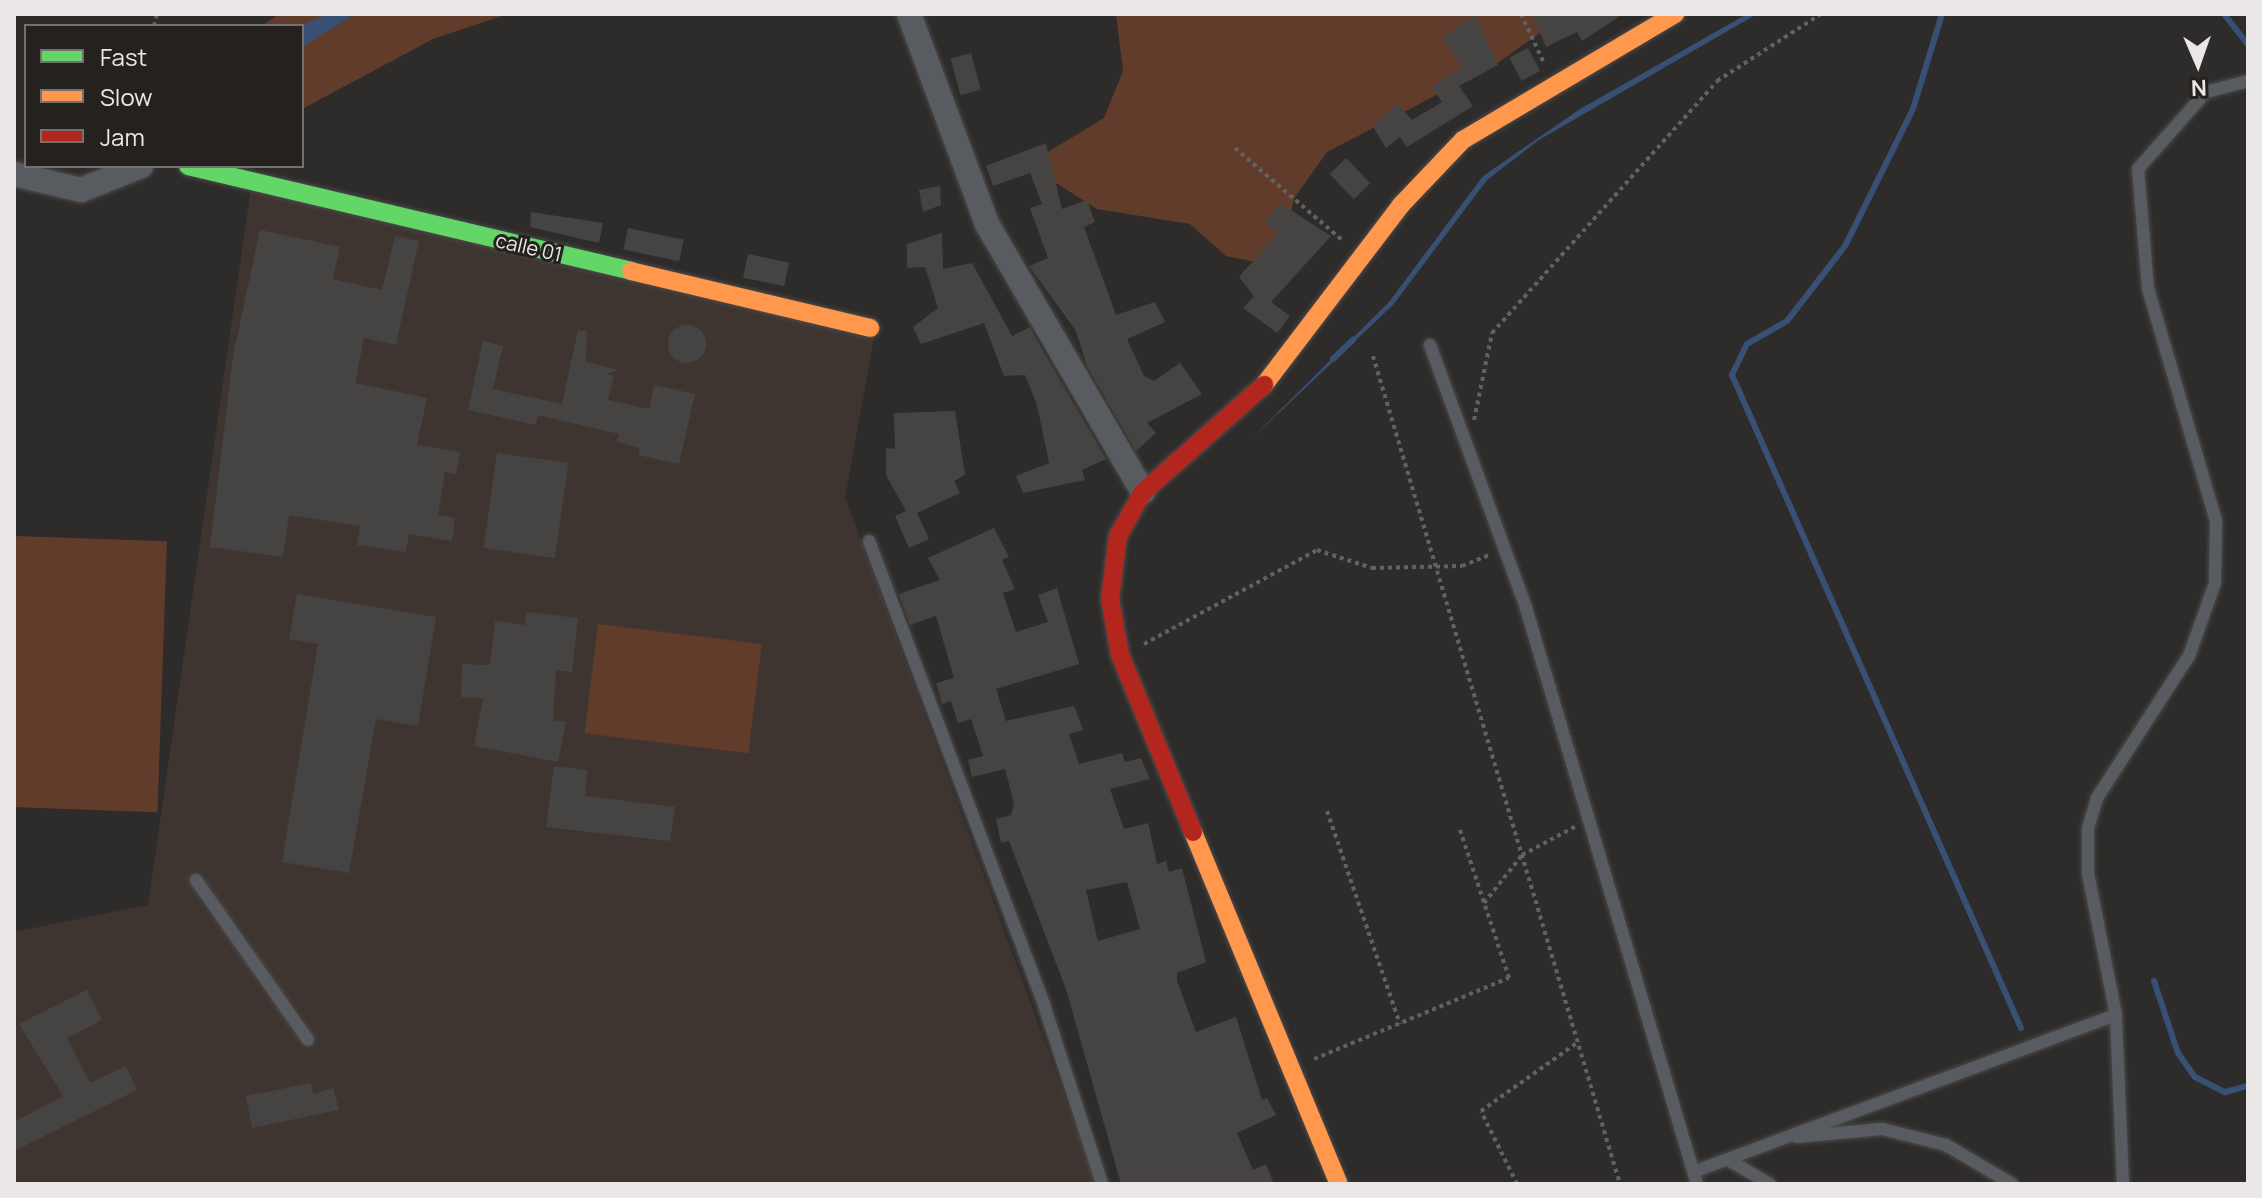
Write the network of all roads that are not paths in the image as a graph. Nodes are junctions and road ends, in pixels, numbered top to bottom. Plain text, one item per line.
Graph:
1 (909, 14) edge
2 (1675, 14) edge
3 (2248, 81) edge
4 (136, 168) edge
5 (196, 168) edge
6 (14, 174) edge
7 (870, 328) dead end
8 (1430, 345) dead end
9 (1143, 492) junction
10 (869, 541) dead end
11 (196, 880) dead end
12 (2116, 1015) junction
13 (308, 1040) dead end
14 (1789, 1136) junction
15 (1730, 1161) junction
16 (1695, 1178) edge
17 (1102, 1184) edge
18 (1339, 1184) edge
19 (1770, 1184) edge
20 (2012, 1184) edge
21 (2123, 1184) edge

1 - 9 street
2 - 9 street
3 - 12 lane
4 - 6 street
5 - 7 street, calle 01
8 - 16 lane
9 - 18 street
10 - 17 lane
11 - 13 lane
12 - 14 lane
12 - 21 lane
14 - 15 lane
14 - 20 lane
15 - 16 lane
15 - 19 lane

